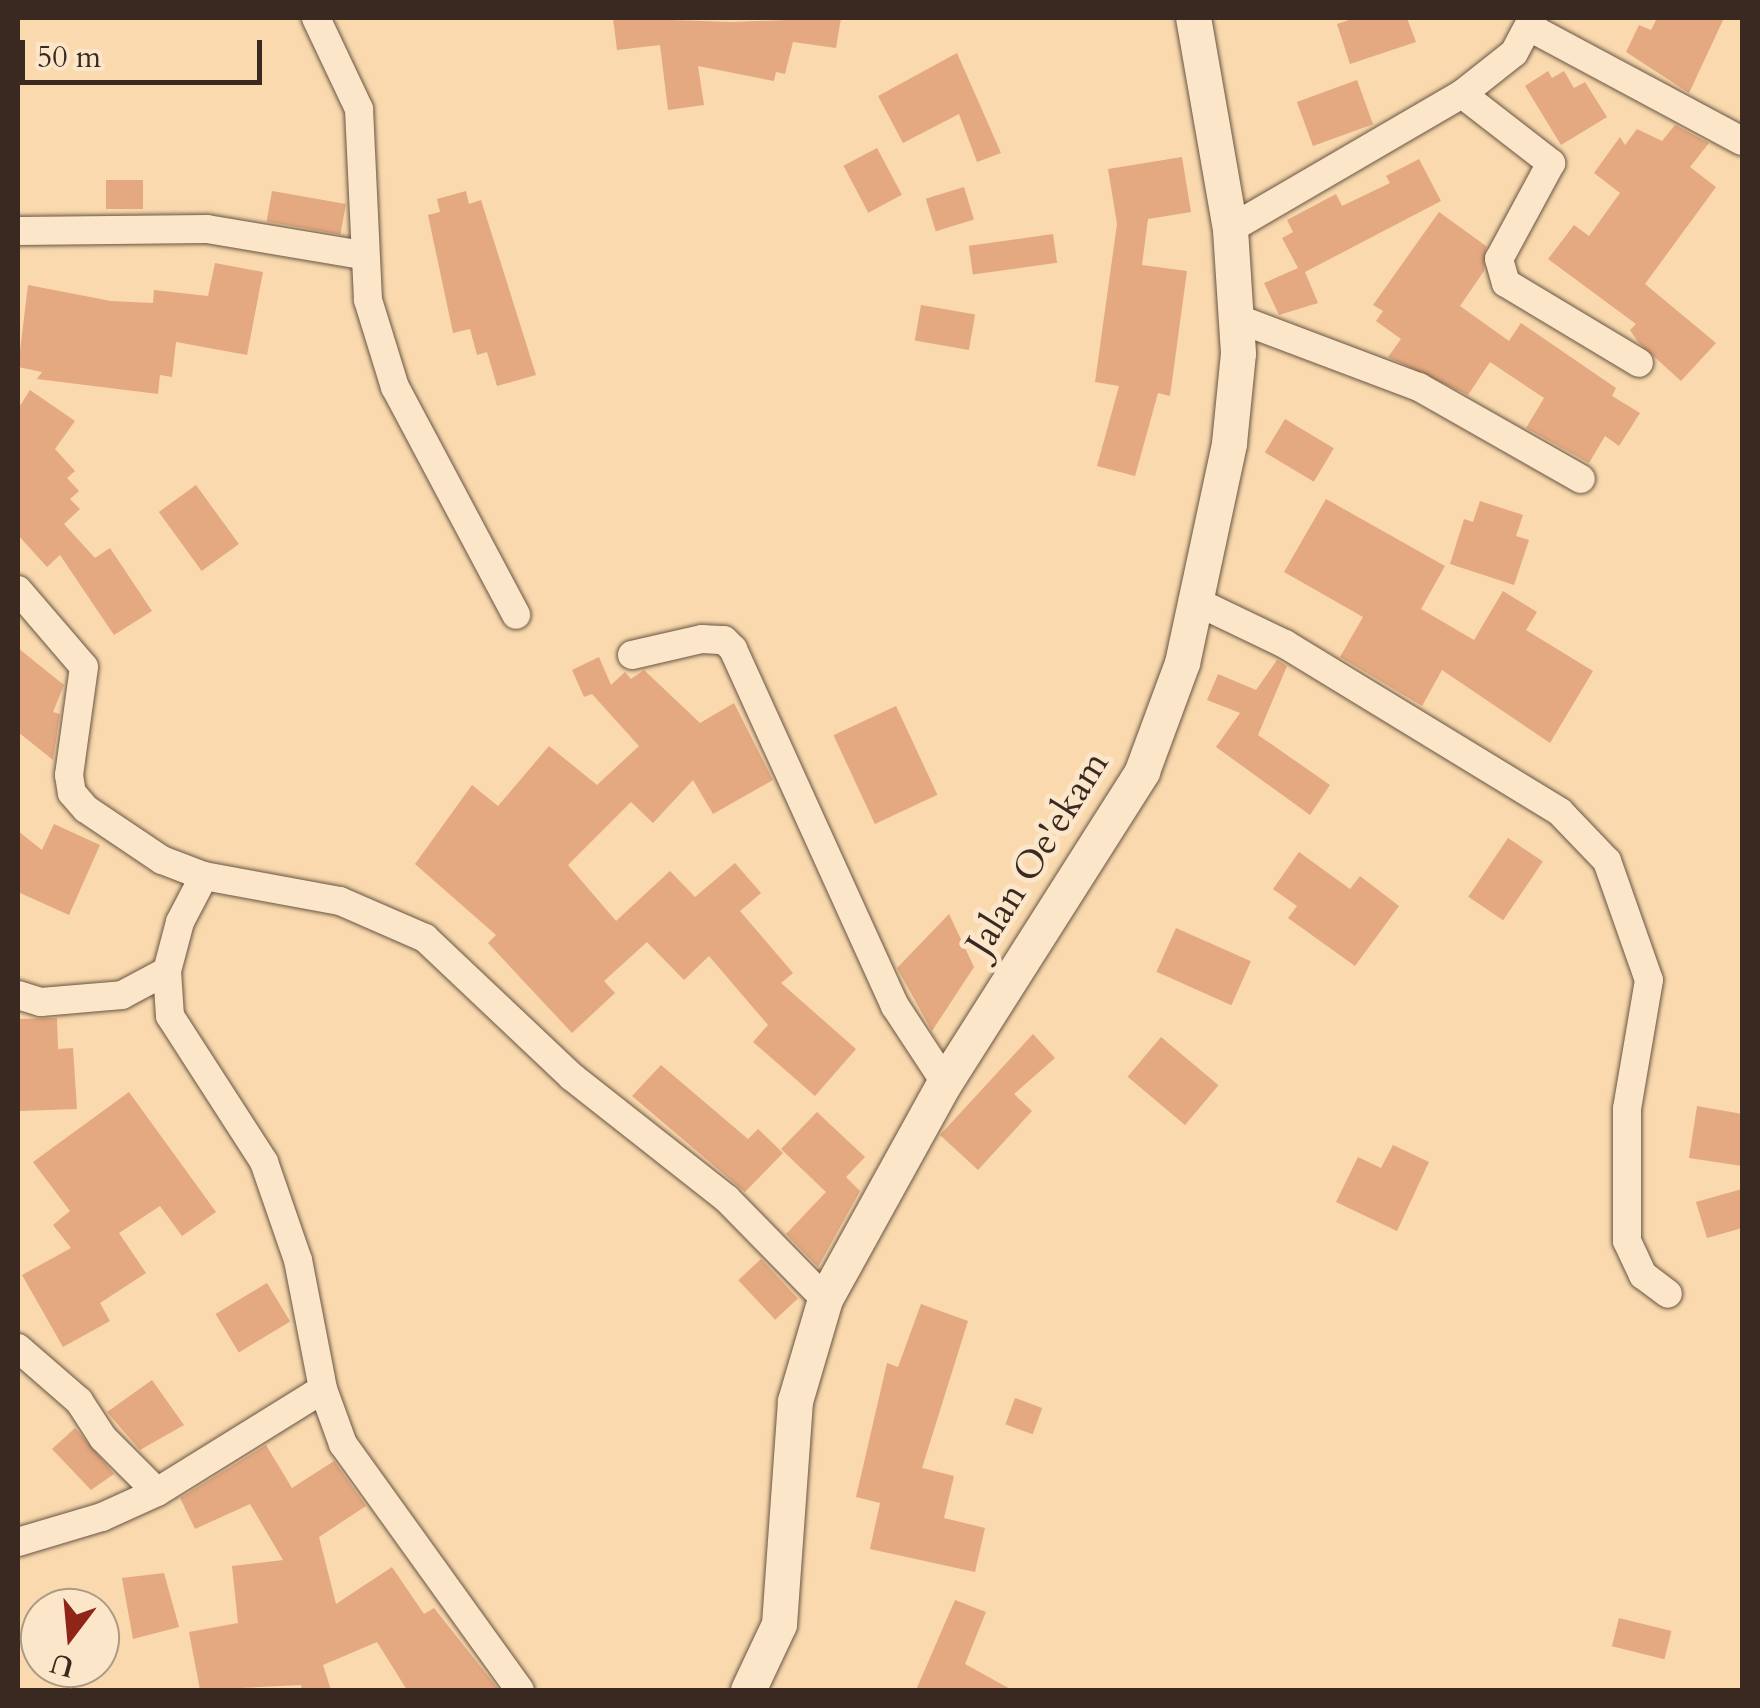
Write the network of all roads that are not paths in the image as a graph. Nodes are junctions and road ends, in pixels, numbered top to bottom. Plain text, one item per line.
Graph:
1 (316, 18) edge
2 (1193, 18) edge
3 (1532, 23) edge
4 (1462, 94) junction
5 (1742, 141) edge
6 (1230, 229) junction
7 (18, 231) edge
8 (363, 255) junction
9 (1236, 318) junction
10 (1639, 363) dead end
11 (1582, 480) dead end
12 (18, 590) edge
13 (1193, 600) junction
14 (516, 615) dead end
15 (632, 655) dead end
16 (204, 876) junction
17 (167, 971) junction
18 (18, 995) edge
19 (945, 1082) junction
20 (1668, 1294) dead end
21 (825, 1298) junction
22 (18, 1348) edge
23 (323, 1389) junction
24 (157, 1492) junction
25 (18, 1542) edge
26 (520, 1690) edge
27 (748, 1690) edge

1 - 8 street
2 - 6 street, Jalan Oe'ekam
3 - 4 street
3 - 5 street
4 - 6 street
4 - 10 street
6 - 9 street, Jalan Oe'ekam
7 - 8 street
8 - 14 street
9 - 11 street
9 - 13 street, Jalan Oe'ekam
12 - 16 street
13 - 19 street, Jalan Oe'ekam
13 - 20 street
15 - 19 street
16 - 17 street
16 - 21 street
17 - 18 street
17 - 23 street
19 - 21 street, Jalan Oe'ekam
21 - 27 street, Jalan Oe'ekam
22 - 24 street
23 - 24 street
23 - 26 street
24 - 25 street

